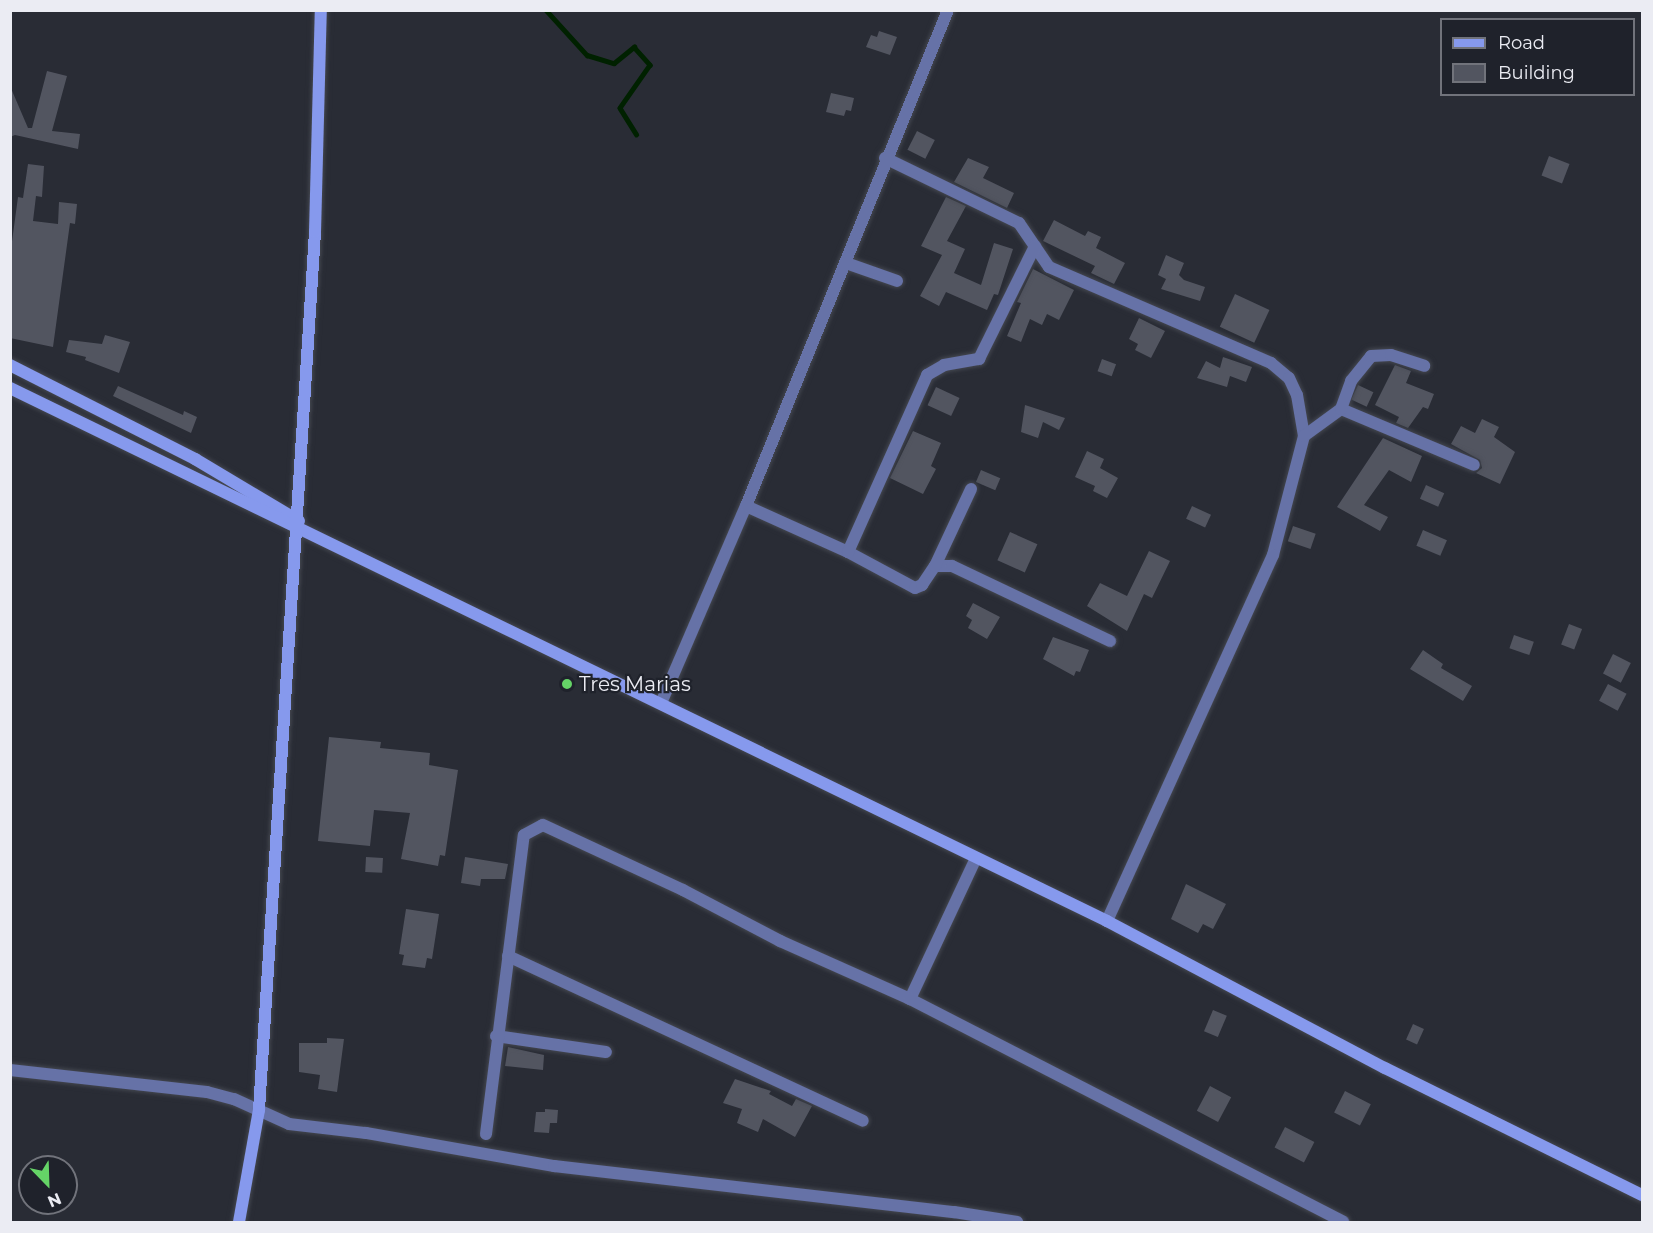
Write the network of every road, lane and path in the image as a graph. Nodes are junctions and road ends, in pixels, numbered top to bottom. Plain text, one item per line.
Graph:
1 (321, 10) edge
2 (948, 10) edge
3 (885, 158) junction
4 (1035, 246) junction
5 (846, 263) junction
6 (897, 281) dead end
7 (10, 365) edge
8 (1424, 366) dead end
9 (24, 372) junction
10 (13, 389) edge
11 (1341, 408) junction
12 (1304, 436) junction
13 (1474, 465) dead end
14 (971, 489) dead end
15 (746, 506) junction
16 (298, 523) junction
17 (848, 552) junction
18 (935, 566) junction
19 (1110, 641) dead end
20 (661, 703) junction
21 (975, 860) junction
22 (1107, 921) junction
23 (508, 956) junction
24 (910, 999) junction
25 (496, 1036) junction
26 (606, 1052) dead end
27 (10, 1070) edge
28 (259, 1110) junction
29 (863, 1121) dead end
30 (486, 1134) dead end
31 (1642, 1195) edge
32 (239, 1222) edge
33 (1017, 1222) edge
34 (1343, 1222) edge

1 - 16 street
2 - 3 street
3 - 4 street
3 - 5 street
4 - 12 street
4 - 17 street
5 - 6 street
5 - 15 street
7 - 9 street
8 - 11 street
9 - 10 street
9 - 16 street
10 - 16 street
11 - 12 street
11 - 13 street
12 - 22 street
14 - 18 street
15 - 17 street
15 - 20 street
16 - 20 street
16 - 28 street
17 - 18 street
18 - 19 street
20 - 21 street
21 - 22 street
21 - 24 street
22 - 31 street
23 - 24 street
23 - 25 street
23 - 29 street
24 - 34 street
25 - 26 street
25 - 30 street
27 - 28 street
28 - 32 street
28 - 33 street

